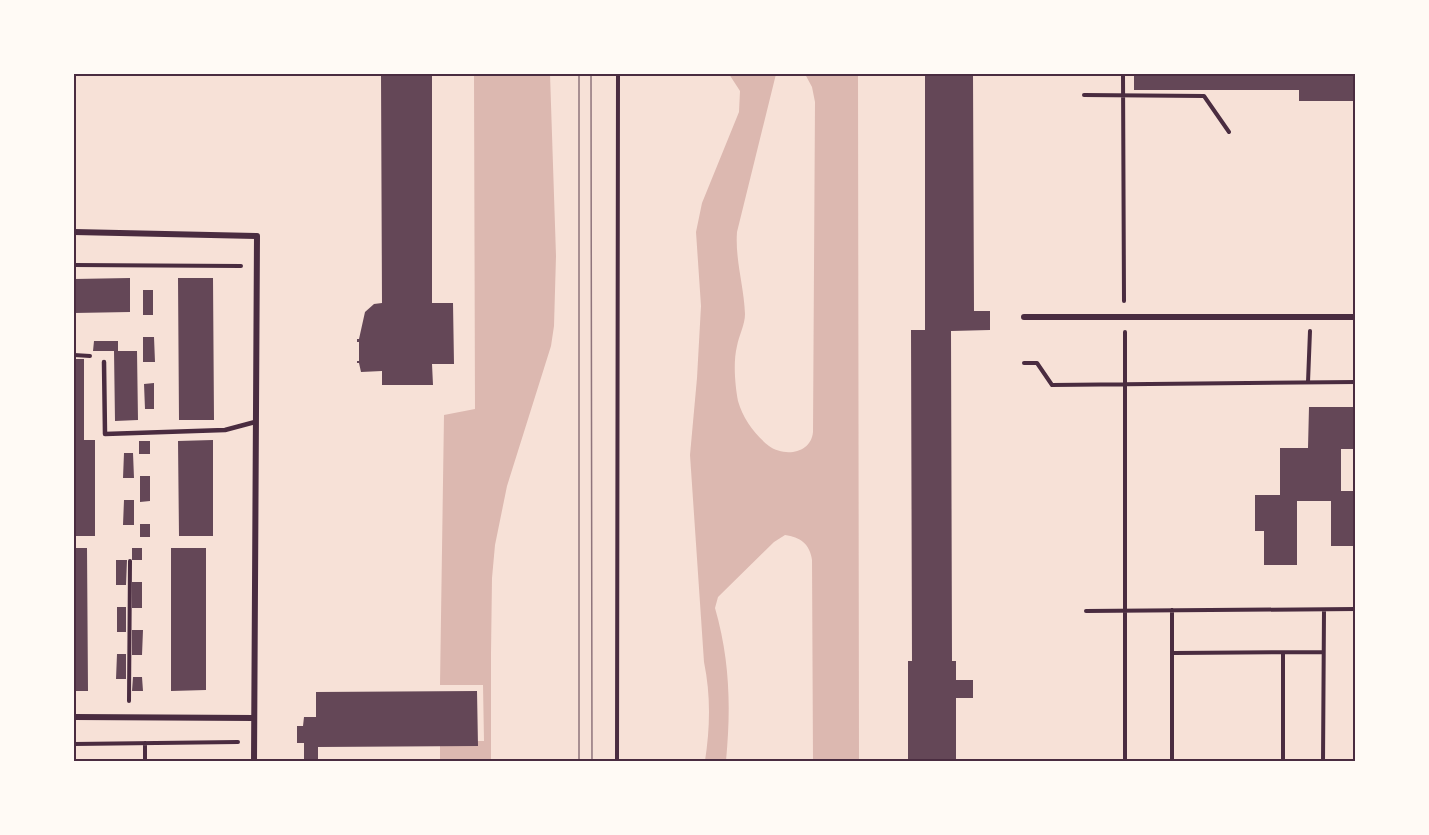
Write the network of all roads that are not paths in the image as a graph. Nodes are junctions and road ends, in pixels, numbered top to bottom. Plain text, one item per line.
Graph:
1 (74, 232) edge
2 (1024, 317) dead end
3 (1356, 317) edge
4 (104, 362) dead end
5 (255, 422) junction
6 (74, 717) edge
7 (254, 718) junction
8 (254, 762) edge

1 - 5 street
2 - 3 street
4 - 5 lane
5 - 7 street
6 - 7 street
7 - 8 street

